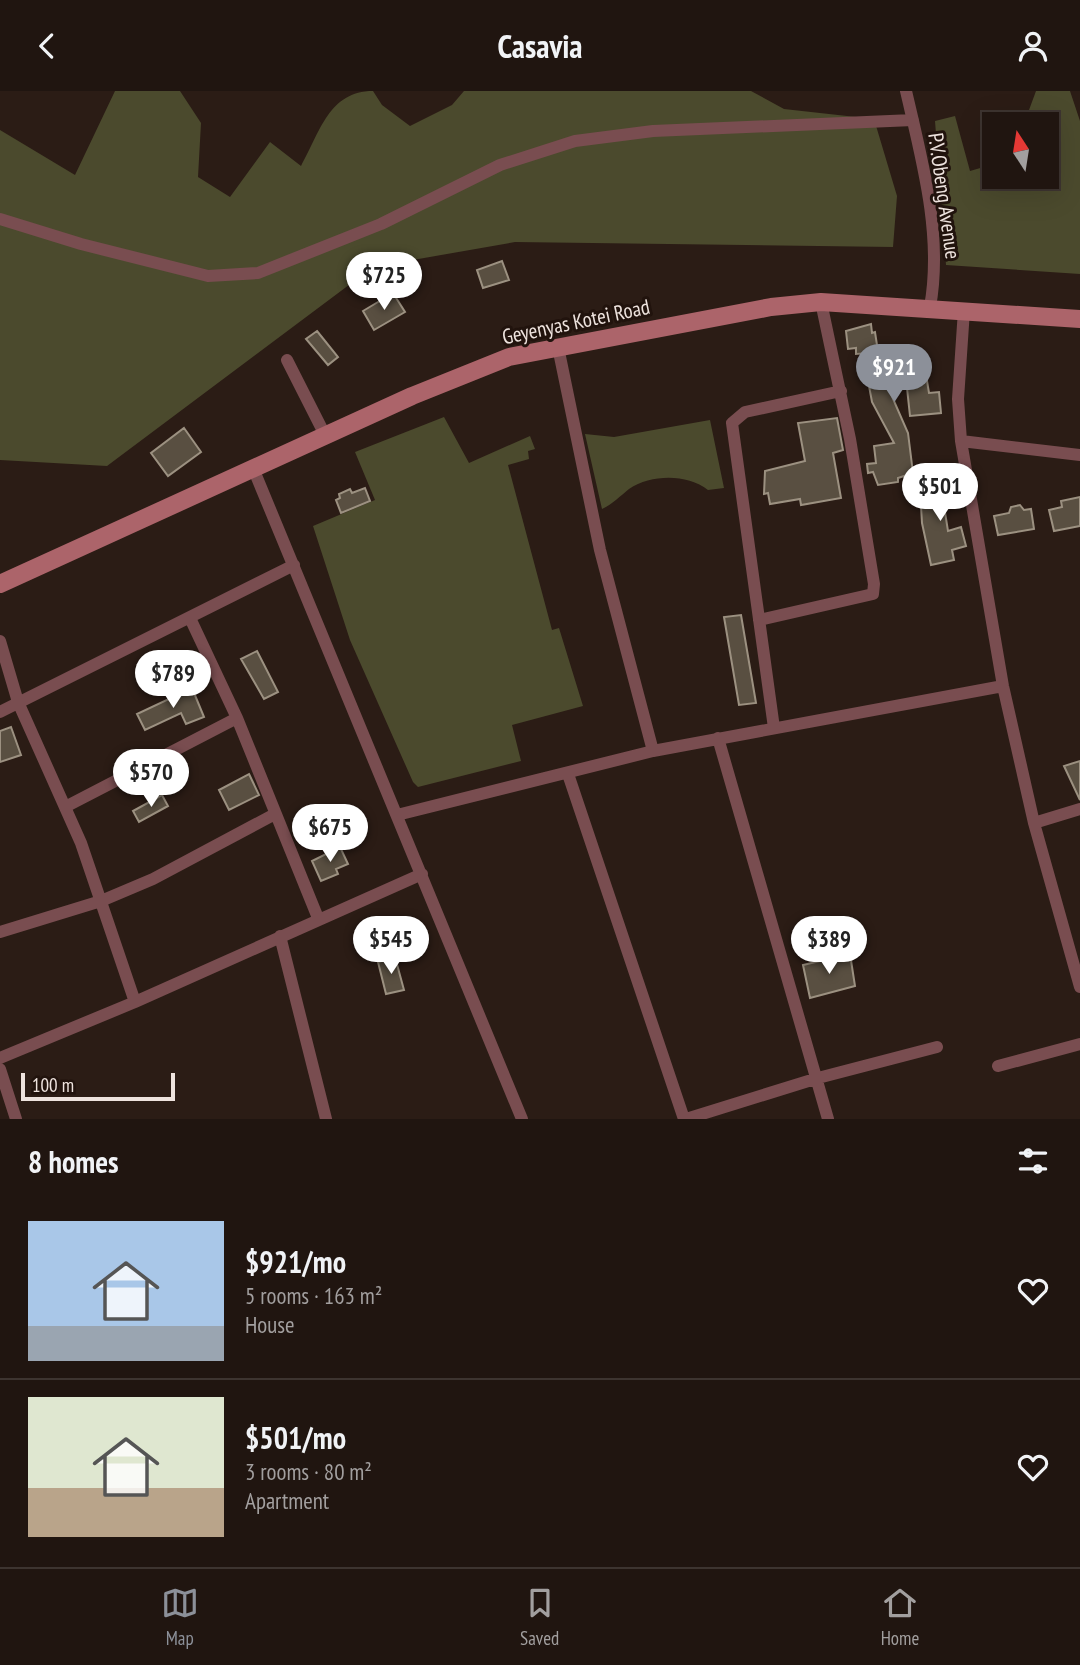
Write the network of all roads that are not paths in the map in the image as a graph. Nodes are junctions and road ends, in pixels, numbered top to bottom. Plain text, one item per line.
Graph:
1 (906, 91) edge
2 (913, 120) junction
3 (0, 219) edge
4 (821, 302) junction
5 (930, 307) junction
6 (964, 310) junction
7 (1080, 319) edge
8 (558, 347) junction
9 (287, 361) dead end
10 (841, 391) junction
11 (325, 435) junction
12 (961, 441) junction
13 (1080, 455) edge
14 (253, 468) junction
15 (294, 565) junction
16 (0, 584) edge
17 (190, 618) junction
18 (759, 620) junction
19 (0, 641) edge
20 (1003, 686) junction
21 (18, 702) junction
22 (0, 712) edge
23 (237, 718) junction
24 (774, 728) junction
25 (718, 738) junction
26 (653, 751) junction
27 (568, 774) junction
28 (67, 807) junction
29 (1080, 809) edge
30 (275, 814) junction
31 (397, 815) junction
32 (1034, 823) junction
33 (422, 874) junction
34 (101, 901) junction
35 (318, 918) junction
36 (0, 932) edge
37 (280, 936) junction
38 (1080, 987) edge
39 (135, 1002) junction
40 (1080, 1044) edge
41 (937, 1047) dead end
42 (0, 1058) edge
43 (998, 1066) dead end
44 (0, 1069) edge
45 (818, 1078) junction
46 (16, 1119) edge
47 (327, 1119) edge
48 (523, 1119) edge
49 (685, 1119) edge
50 (828, 1119) edge

1 - 2 street, P.V.Obeng Avenue
2 - 3 street
2 - 5 street, P.V.Obeng Avenue
4 - 5 street, Geyenyas Kotei Road
4 - 8 street, Geyenyas Kotei Road
4 - 10 street
5 - 6 street, Geyenyas Kotei Road
6 - 7 street, Geyenyas Kotei Road
6 - 12 street
8 - 11 street, Geyenyas Kotei Road
8 - 26 street
9 - 11 street
10 - 18 street
10 - 18 street
11 - 14 street, Geyenyas Kotei Road
12 - 13 street
12 - 20 street
14 - 15 street
14 - 16 street, Geyenyas Kotei Road
15 - 17 street
15 - 31 street
17 - 21 street
17 - 23 street
18 - 24 street
19 - 21 street
20 - 24 street
20 - 32 street
21 - 22 street
21 - 28 street
23 - 28 street
23 - 30 street
24 - 25 street
25 - 26 street
25 - 45 street
26 - 27 street
27 - 31 street
27 - 49 street
28 - 34 street
29 - 32 street
30 - 34 street
30 - 35 street
31 - 33 street
32 - 38 street
33 - 35 street
33 - 48 street
34 - 36 street
34 - 39 street
35 - 37 street
37 - 39 street
37 - 47 street
39 - 42 street
40 - 43 street
41 - 45 street
44 - 46 street
45 - 49 street
45 - 50 street

